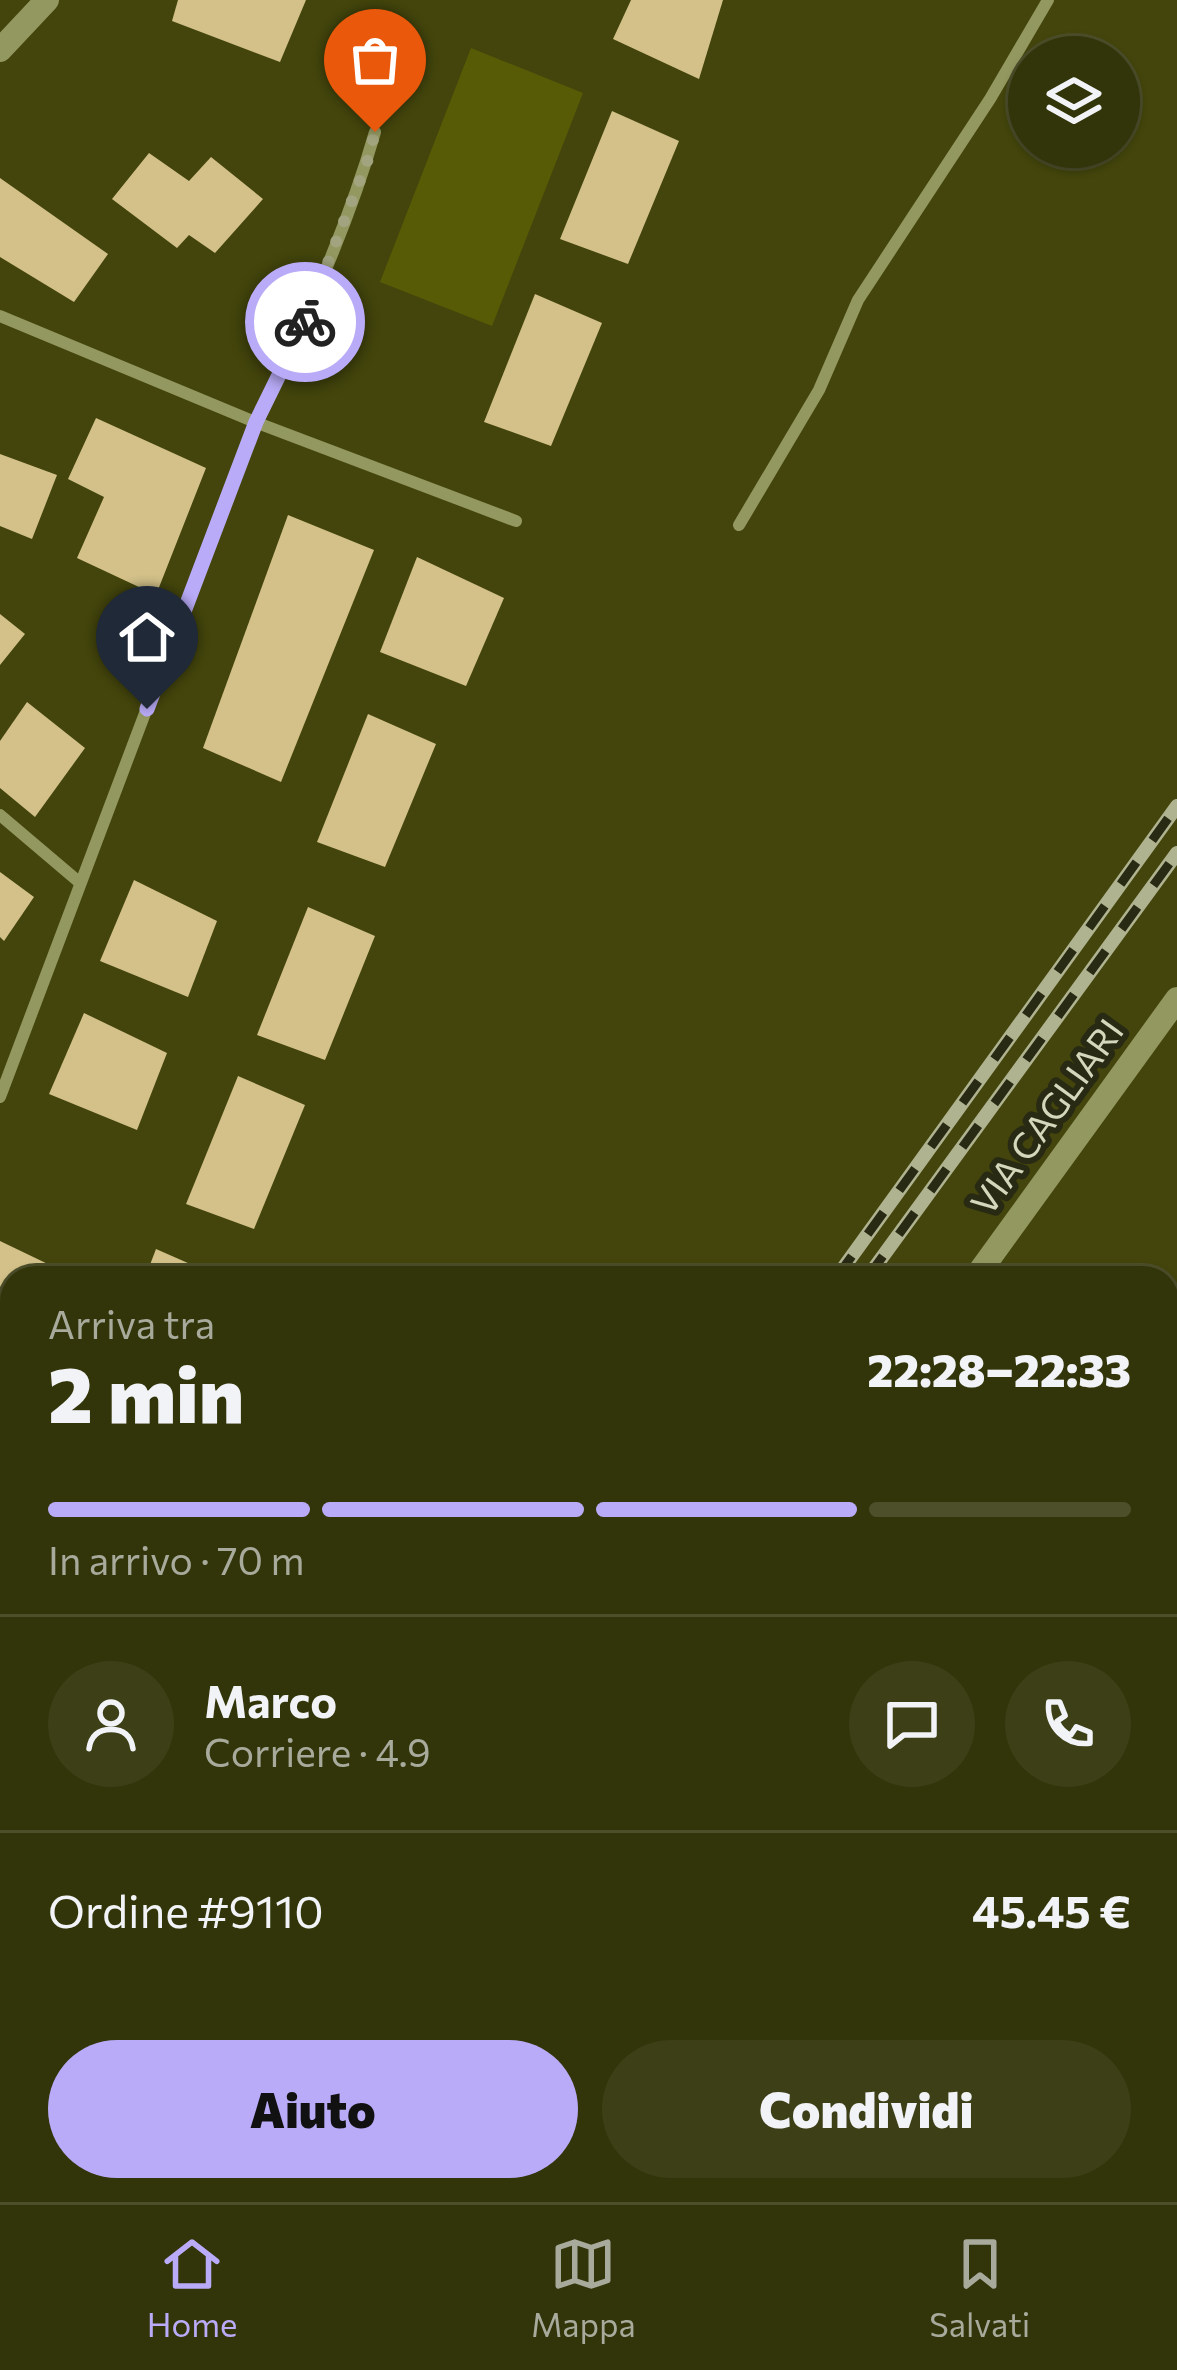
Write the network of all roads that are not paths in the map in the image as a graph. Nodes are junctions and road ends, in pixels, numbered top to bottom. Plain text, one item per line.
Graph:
1 (47, 0) edge
2 (1048, 0) edge
3 (0, 50) edge
4 (375, 132) dead end
5 (0, 316) edge
6 (256, 422) junction
7 (516, 521) dead end
8 (739, 525) dead end
9 (0, 815) edge
10 (79, 882) junction
11 (1177, 999) edge
12 (0, 1097) edge
13 (984, 1266) edge

1 - 3 street
2 - 8 street
4 - 6 street
5 - 6 street
6 - 7 street
6 - 10 street
9 - 10 street
10 - 12 street
11 - 13 street, VIA CAGLIARI

